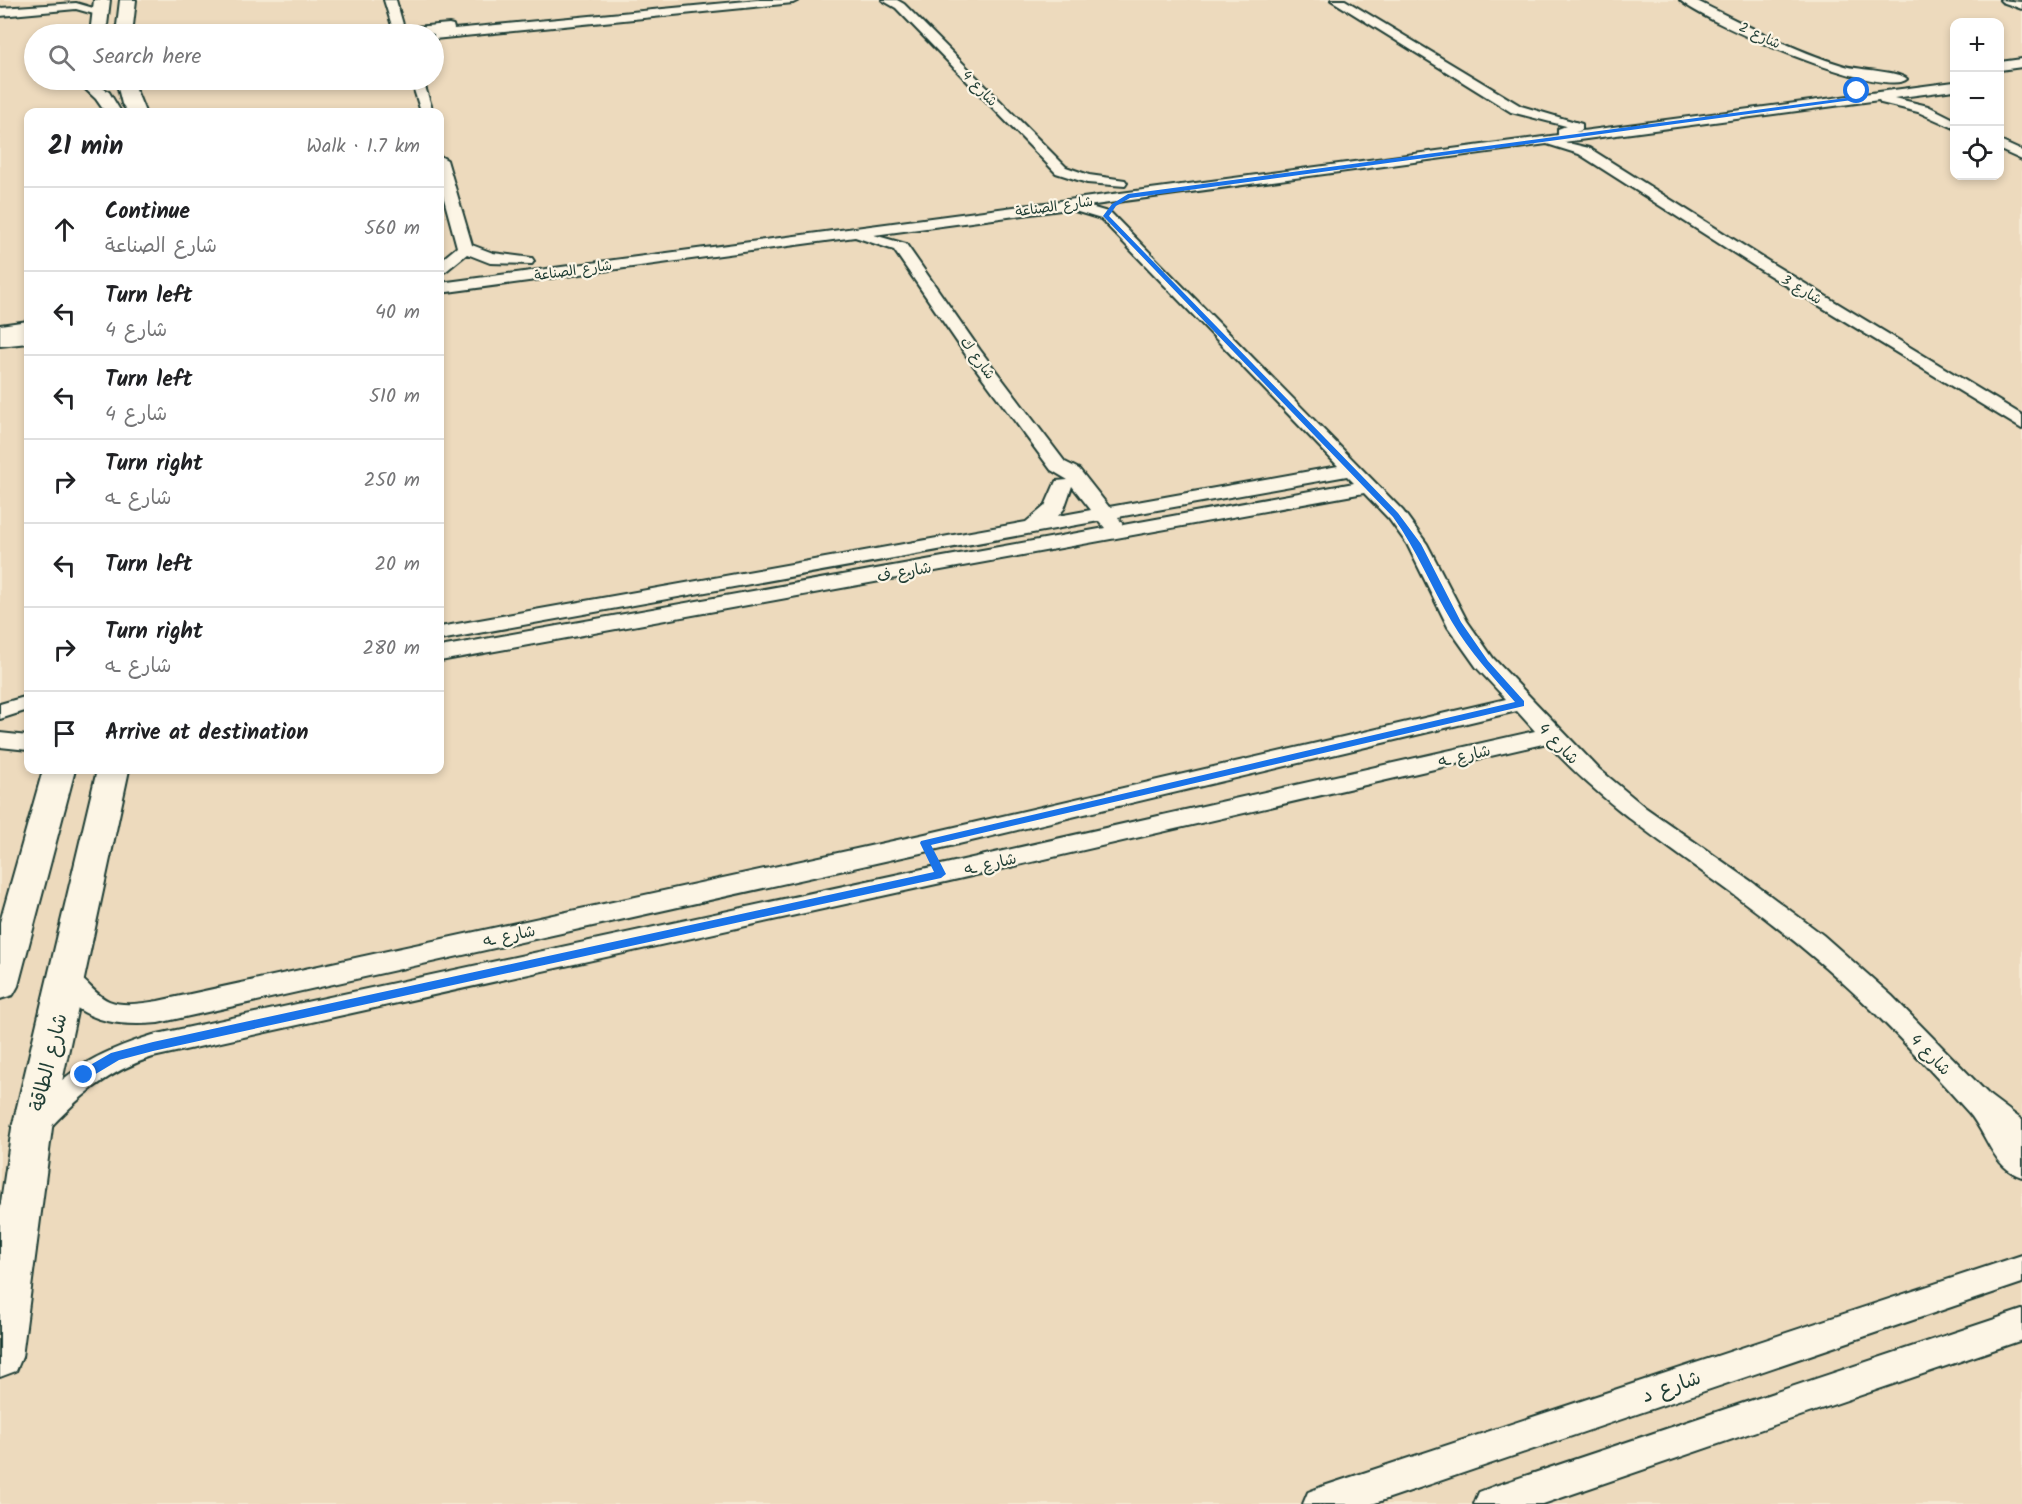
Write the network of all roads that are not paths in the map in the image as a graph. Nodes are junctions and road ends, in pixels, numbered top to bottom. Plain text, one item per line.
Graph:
1 (73, 0) edge
2 (128, 0) edge
3 (390, 0) edge
4 (741, 0) edge
5 (793, 0) edge
6 (1337, 0) edge
7 (1686, 0) edge
8 (2006, 0) edge
9 (896, 2) edge
10 (102, 6) edge
11 (2022, 6) edge
12 (0, 7) edge
13 (676, 9) junction
14 (0, 12) edge
15 (99, 24) edge
16 (125, 24) edge
17 (403, 24) edge
18 (444, 34) edge
19 (2022, 63) edge
20 (2004, 66) edge
21 (1834, 68) junction
22 (1950, 74) edge
23 (1950, 75) edge
24 (1901, 79) junction
25 (1841, 82) dead end
26 (1950, 86) edge
27 (92, 90) edge
28 (97, 90) edge
29 (127, 90) edge
30 (420, 90) edge
31 (1914, 91) junction
32 (1866, 97) junction
33 (95, 108) edge
34 (110, 108) edge
35 (134, 108) edge
36 (425, 108) edge
37 (1516, 109) junction
38 (1923, 109) junction
39 (1950, 122) edge
40 (1570, 123) junction
41 (1517, 126) dead end
42 (1593, 134) junction
43 (1535, 142) junction
44 (2004, 147) edge
45 (1584, 151) junction
46 (2022, 156) edge
47 (1401, 160) junction
48 (444, 174) edge
49 (1124, 189) junction
50 (1060, 205) junction
51 (1106, 216) junction
52 (935, 222) junction
53 (836, 234) junction
54 (695, 239) dead end
55 (900, 247) junction
56 (465, 248) junction
57 (571, 255) dead end
58 (526, 261) junction
59 (444, 265) edge
60 (444, 272) edge
61 (444, 287) edge
62 (0, 330) edge
63 (24, 332) edge
64 (24, 333) edge
65 (24, 334) edge
66 (0, 339) edge
67 (0, 346) edge
68 (2022, 423) edge
69 (1352, 469) junction
70 (1066, 478) junction
71 (1367, 487) junction
72 (1167, 504) junction
73 (1102, 525) junction
74 (1030, 530) junction
75 (668, 604) junction
76 (444, 633) edge
77 (444, 653) edge
78 (24, 704) edge
79 (1521, 704) junction
80 (0, 712) edge
81 (1550, 735) junction
82 (0, 740) edge
83 (24, 743) edge
84 (58, 774) edge
85 (112, 774) edge
86 (925, 843) junction
87 (941, 874) junction
88 (67, 981) junction
89 (0, 987) edge
90 (1979, 1104) junction
91 (32, 1128) junction
92 (2022, 1136) edge
93 (2022, 1165) edge
94 (2022, 1269) edge
95 (2022, 1325) edge
96 (0, 1357) edge
97 (1321, 1504) edge
98 (1492, 1504) edge

1 - 12 street
2 - 16 main road
3 - 17 street
4 - 13 street
5 - 13 street
6 - 37 street
7 - 21 street, شارع 2
8 - 11 street
9 - 49 street, شارع 4
10 - 14 street
10 - 15 main road
13 - 18 street
19 - 20 street
21 - 24 street, شارع 2
21 - 25 street
22 - 24 street, شارع الصناعة
23 - 32 street
24 - 40 street, شارع الصناعة
26 - 31 street, شارع الصناعة
27 - 33 main road
28 - 34 main road
29 - 35 main road
30 - 36 street
31 - 32 street, شارع الصناعة
31 - 38 street
32 - 38 street
32 - 42 street, شارع الصناعة
37 - 40 street
37 - 41 street
38 - 39 street
40 - 47 street
40 - 49 street, شارع الصناعة
42 - 43 street, شارع الصناعة
42 - 45 street
43 - 45 street, شارع 3
43 - 47 street, شارع الصناعة
44 - 46 street
45 - 68 street, شارع 3
47 - 49 street, شارع الصناعة
48 - 56 street
49 - 50 street, شارع الصناعة
49 - 51 street
49 - 54 street, شارع الصناعة
50 - 51 street, شارع 4
50 - 52 street, شارع الصناعة
51 - 69 street, شارع 4
52 - 53 street, شارع الصناعة
52 - 55 street
53 - 55 street
53 - 61 street, شارع الصناعة
55 - 70 street, شارع ك
56 - 58 street
56 - 59 street
57 - 58 street, شارع الصناعة
58 - 60 street, شارع الصناعة
62 - 63 street
64 - 66 main road
65 - 67 street
69 - 71 street, شارع 4
69 - 72 street, شارع ف
70 - 72 street
70 - 73 street, شارع ك
70 - 74 street
71 - 73 street, شارع ف
71 - 79 street, شارع 4
72 - 73 street, شارع ف
73 - 74 street, شارع ف
73 - 75 street, شارع ف
74 - 75 street, شارع ف
75 - 76 street, شارع ف
75 - 77 street, شارع ف
78 - 80 street
79 - 81 street, شارع 4
79 - 86 street, شارع ـه
81 - 87 street, شارع ـه
81 - 90 street, شارع 4
82 - 83 street
84 - 89 main road
85 - 88 main road, شارع الطاقة
86 - 87 street
86 - 88 street, شارع ـه
87 - 91 street, شارع ـه
88 - 91 main road, شارع الطاقة
90 - 92 street, شارع 4
90 - 93 street, شارع 4
91 - 96 main road, شارع الطاقة
94 - 97 street, شارع د
95 - 98 street

